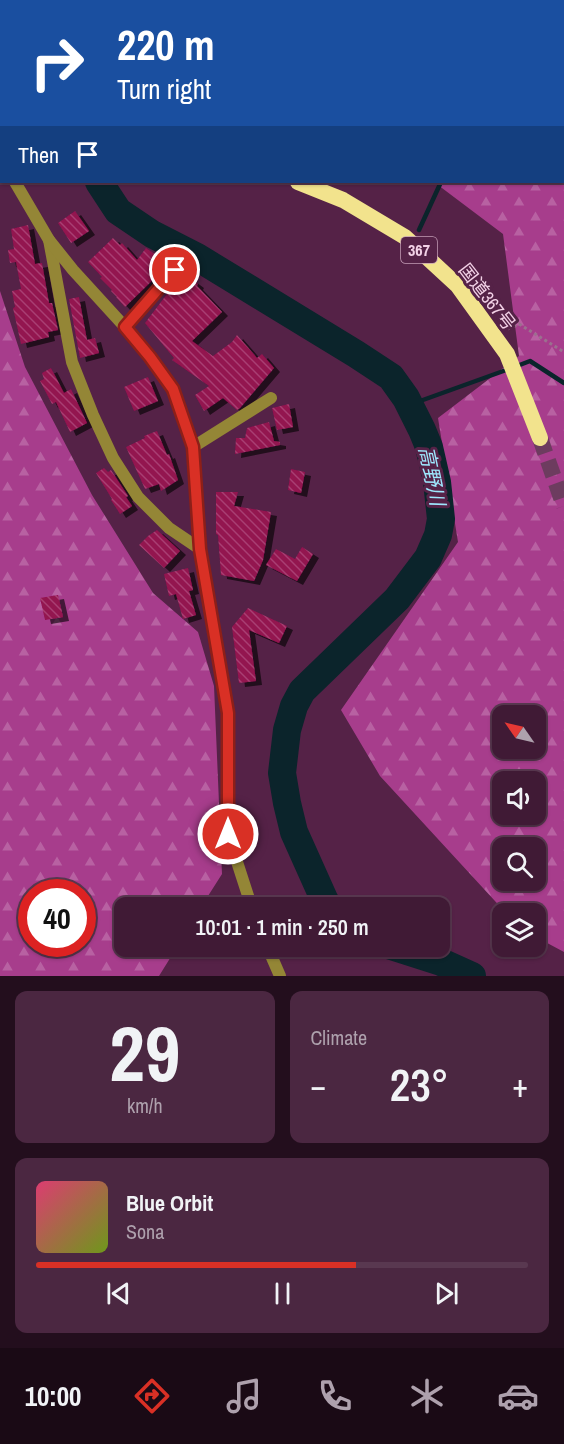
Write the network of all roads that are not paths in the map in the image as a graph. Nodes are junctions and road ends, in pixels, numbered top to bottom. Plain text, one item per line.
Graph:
1 (16, 183) edge
2 (300, 183) edge
3 (49, 240) junction
4 (175, 270) dead end
5 (125, 327) junction
6 (271, 398) dead end
7 (540, 438) tunnel mouth
8 (193, 447) junction
9 (200, 549) junction
10 (248, 897) edge
11 (272, 957) edge
12 (280, 976) edge

1 - 3 street
2 - 7 highway, 国道367号 / 367
3 - 5 street
3 - 9 street
4 - 5 street
5 - 8 street
6 - 8 street
8 - 9 street
9 - 10 street
11 - 12 street

